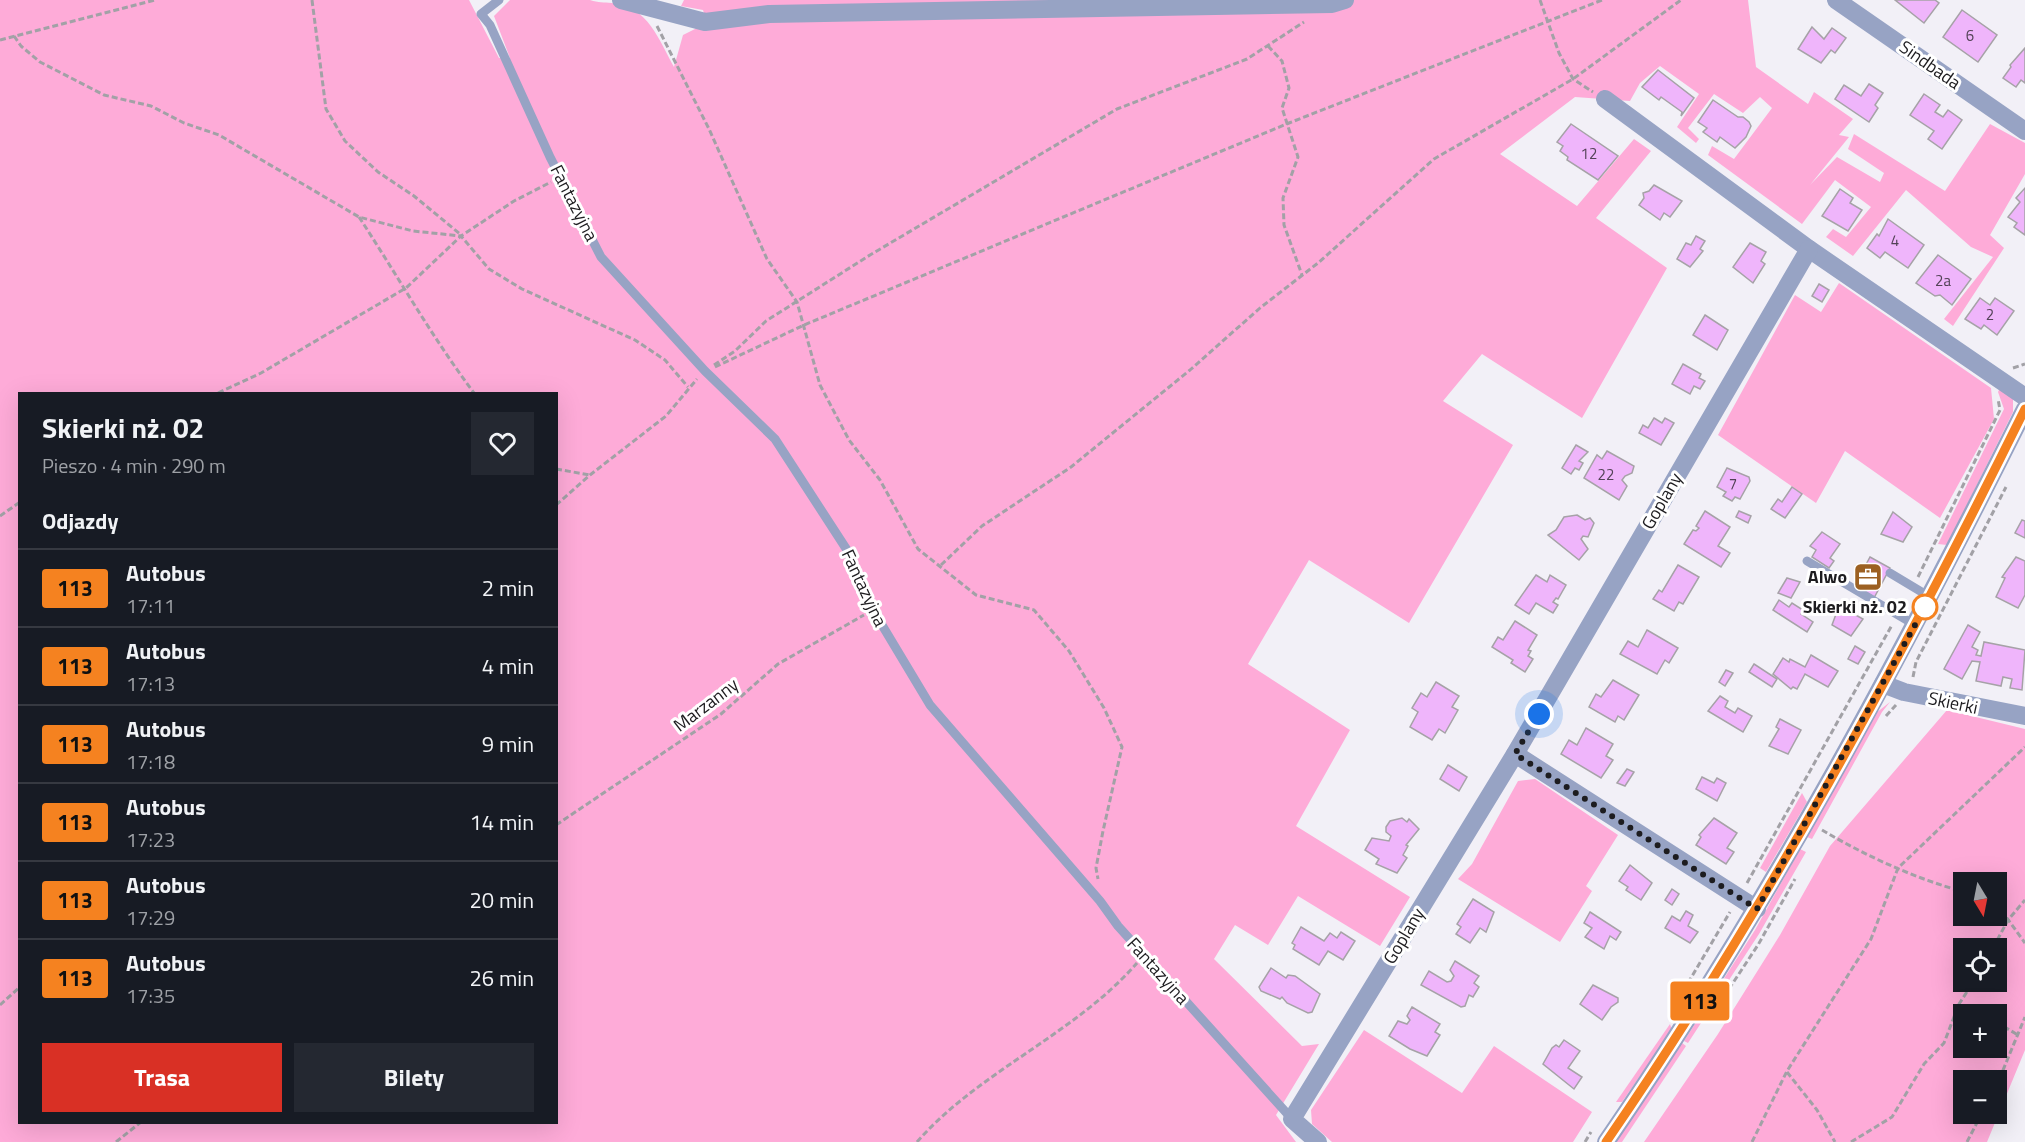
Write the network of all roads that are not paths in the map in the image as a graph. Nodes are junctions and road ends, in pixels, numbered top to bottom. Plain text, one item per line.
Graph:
1 (499, 0) edge
2 (621, 0) edge
3 (1836, 0) edge
4 (1338, 2) edge
5 (1605, 99) road end
6 (2025, 130) edge
7 (1809, 249) junction
8 (2025, 396) edge
9 (2025, 409) edge
10 (1807, 561) dead end
11 (1890, 573) dead end
12 (1930, 597) junction
13 (1915, 625) junction
14 (1883, 684) junction
15 (2025, 716) edge
16 (1515, 754) junction
17 (1757, 909) junction
18 (1292, 1119) junction
19 (1318, 1142) edge
20 (1606, 1142) edge

1 - 18 lane, Fantazyjna
2 - 4 street
3 - 6 street, Sindbada
5 - 7 street
7 - 8 street
7 - 16 street, Goplany
9 - 12 street
10 - 13 lane
11 - 12 lane
12 - 13 street
13 - 14 street
14 - 15 street, Skierki
14 - 17 street
16 - 17 street
16 - 18 street, Goplany
17 - 20 street
18 - 19 street, Fantazyjna

